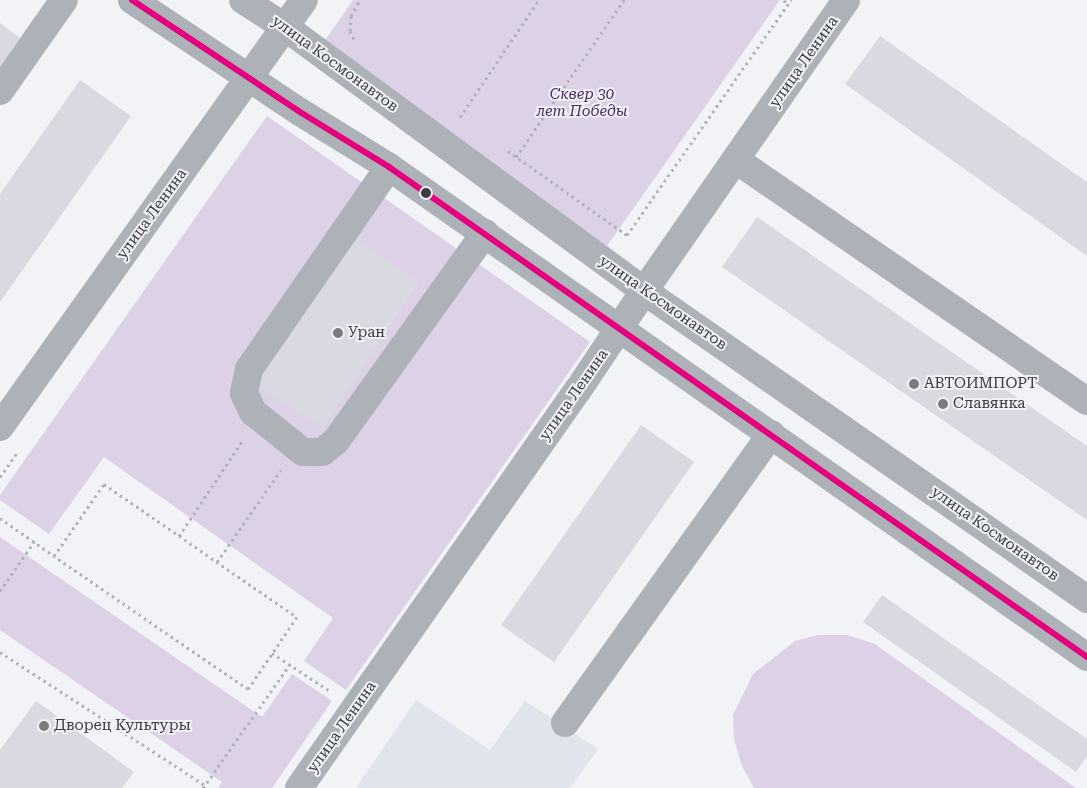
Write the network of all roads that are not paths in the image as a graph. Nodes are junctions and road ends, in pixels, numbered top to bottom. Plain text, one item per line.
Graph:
1 (64, 0) edge
2 (132, 0) edge
3 (243, 0) edge
4 (304, 0) edge
5 (846, 0) edge
6 (285, 27) junction
7 (249, 78) junction
8 (0, 91) edge
9 (736, 160) junction
10 (389, 166) junction
11 (486, 233) junction
12 (644, 291) junction
13 (619, 329) junction
14 (1087, 400) edge
15 (0, 427) edge
16 (771, 434) junction
17 (1087, 599) edge
18 (1087, 657) edge
19 (565, 723) dead end
20 (298, 788) edge

1 - 8 street
2 - 7 street
3 - 6 street, улица Космонавтов
4 - 6 street, улица Ленина
5 - 9 street, улица Ленина
6 - 7 street, улица Ленина
6 - 12 street, улица Космонавтов
7 - 10 street
7 - 15 street, улица Ленина
9 - 12 street, улица Ленина
9 - 14 street
10 - 11 street
10 - 11 street
11 - 13 street
12 - 13 street, улица Ленина
12 - 17 street, улица Космонавтов
13 - 16 street
13 - 20 street, улица Ленина
16 - 18 street
16 - 19 street

